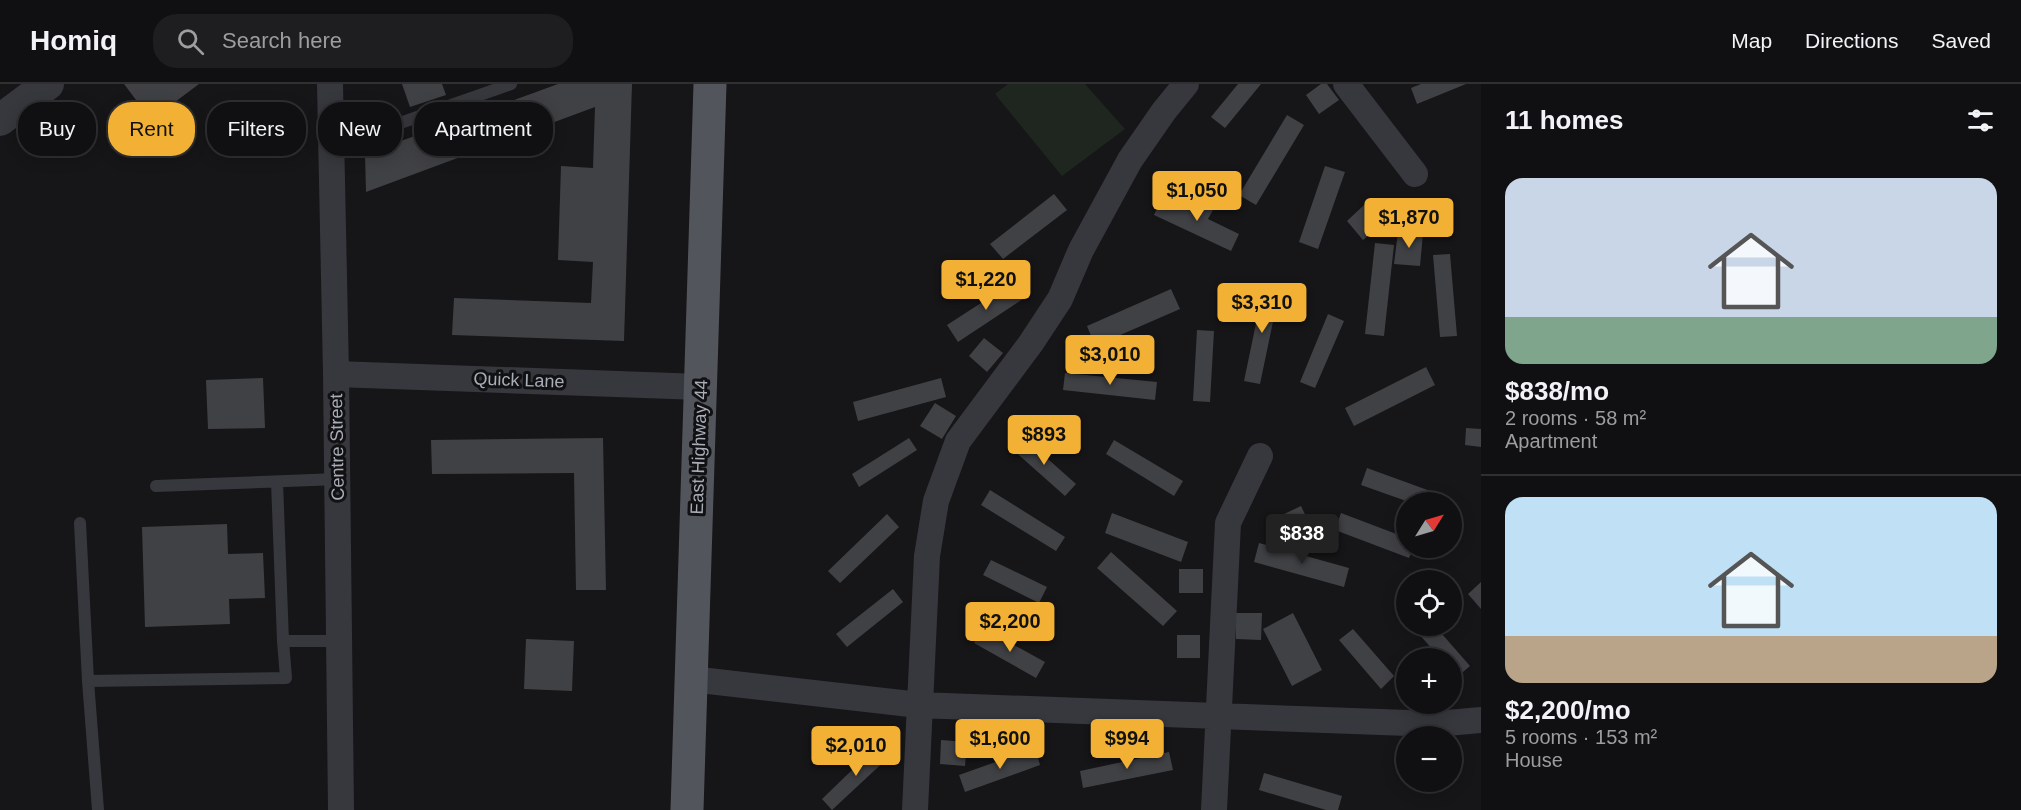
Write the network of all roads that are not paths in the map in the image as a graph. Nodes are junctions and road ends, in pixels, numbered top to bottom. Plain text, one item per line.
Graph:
1 (48, 84) edge
2 (330, 84) edge
3 (511, 84) edge
4 (711, 84) edge
5 (1186, 84) edge
6 (1346, 84) edge
7 (331, 102) edge
8 (0, 120) edge
9 (402, 122) edge
10 (332, 156) edge
11 (1415, 174) dead end
12 (336, 374) junction
13 (701, 387) junction
14 (1260, 456) dead end
15 (338, 479) junction
16 (277, 482) junction
17 (156, 486) dead end
18 (80, 523) dead end
19 (339, 640) junction
20 (283, 641) junction
21 (691, 679) junction
22 (88, 681) junction
23 (919, 705) junction
24 (1218, 717) junction
25 (1481, 720) edge
26 (98, 810) edge
27 (340, 810) edge
28 (687, 810) edge
29 (915, 810) edge
30 (1214, 810) edge

1 - 8 street
2 - 7 street, Centre Street
3 - 9 lane
4 - 13 main road, East Highway 44
5 - 23 street
6 - 11 street
10 - 12 street, Centre Street
12 - 13 street, Quick Lane
12 - 15 street, Centre Street
13 - 21 main road, East Highway 44
14 - 24 street
15 - 16 lane
15 - 19 street, Centre Street
16 - 17 lane
16 - 20 lane
18 - 22 lane
19 - 20 lane
19 - 27 street, Centre Street
20 - 22 lane
21 - 23 street
21 - 28 main road, East Highway 44
22 - 26 lane
23 - 24 street
23 - 29 street
24 - 25 street
24 - 30 street

